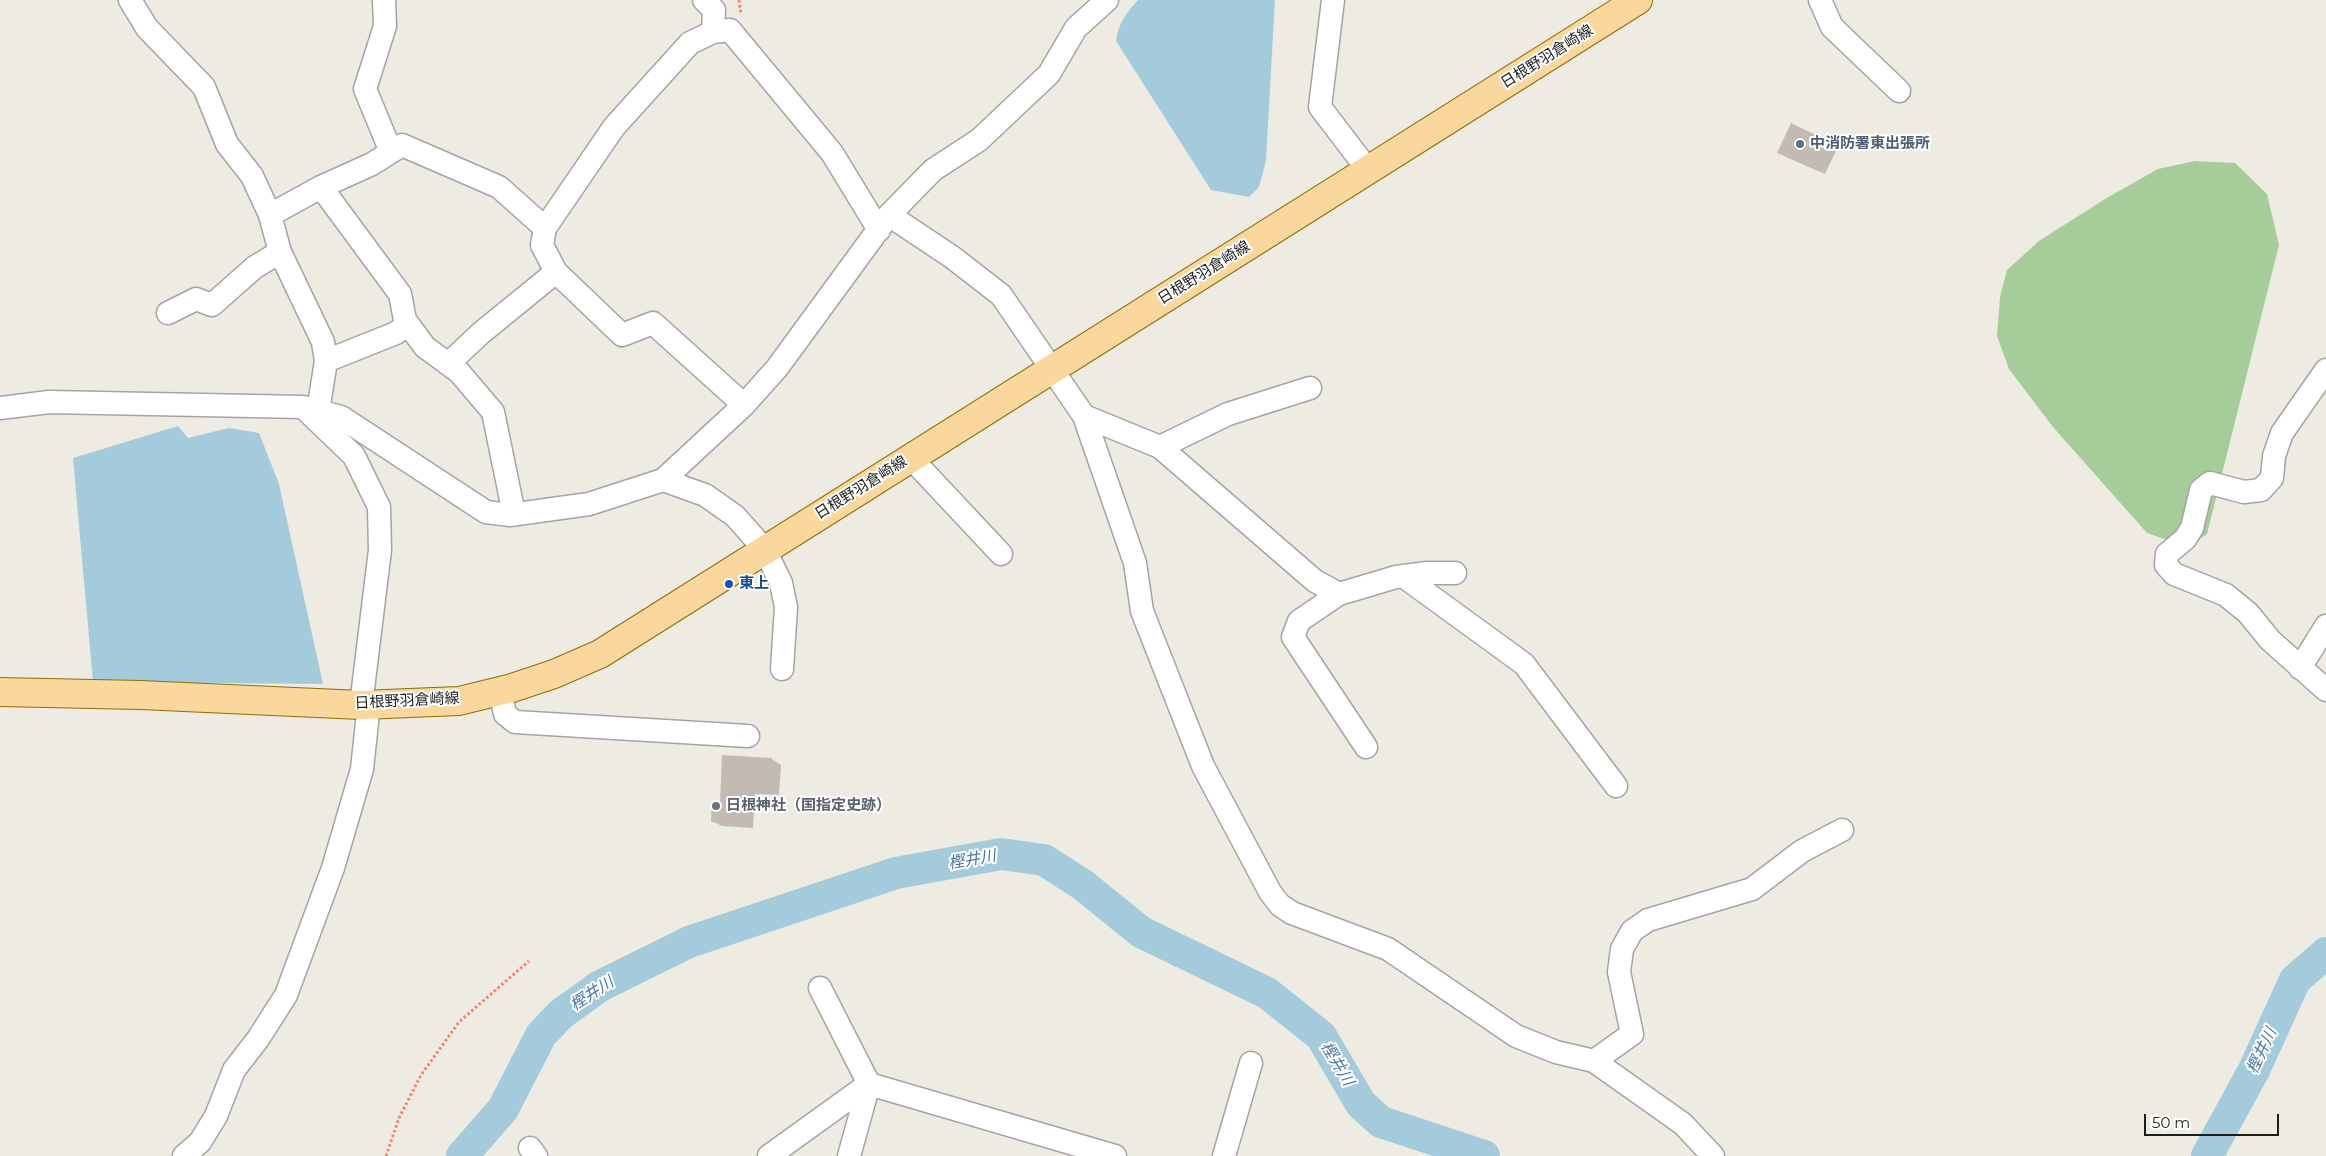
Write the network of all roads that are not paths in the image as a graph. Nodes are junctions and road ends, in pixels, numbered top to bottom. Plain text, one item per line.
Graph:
1 (130, 0) edge
2 (384, 0) edge
3 (704, 0) edge
4 (1107, 0) edge
5 (1333, 0) edge
6 (1638, 0) edge
7 (1820, 0) edge
8 (713, 32) junction
9 (1899, 91) dead end
10 (391, 152) junction
11 (1368, 170) junction
12 (321, 187) junction
13 (270, 215) junction
14 (884, 222) junction
15 (545, 228) junction
16 (280, 252) junction
17 (556, 272) junction
18 (168, 313) dead end
19 (408, 324) junction
20 (326, 361) junction
21 (448, 364) junction
22 (1052, 368) junction
23 (2326, 370) edge
24 (1310, 388) dead end
25 (744, 405) junction
26 (0, 408) edge
27 (310, 409) junction
28 (1084, 416) junction
29 (1160, 447) junction
30 (910, 457) junction
31 (663, 480) junction
32 (514, 514) junction
33 (764, 550) junction
34 (1001, 554) dead end
35 (1455, 573) dead end
36 (1403, 576) junction
37 (1339, 594) junction
38 (2326, 626) edge
39 (2300, 668) junction
40 (782, 669) dead end
41 (2326, 690) edge
42 (500, 691) junction
43 (0, 692) edge
44 (365, 705) junction
45 (748, 736) dead end
46 (1366, 747) dead end
47 (1616, 786) dead end
48 (1842, 830) dead end
49 (820, 988) dead end
50 (1594, 1061) junction
51 (1251, 1063) dead end
52 (869, 1084) junction
53 (184, 1156) edge
54 (769, 1156) edge
55 (849, 1156) edge
56 (1115, 1156) edge
57 (1224, 1156) edge
58 (1712, 1156) edge

1 - 13 street
2 - 10 street
3 - 8 street
4 - 14 street
5 - 11 street
6 - 11 main road, 日根野羽倉崎線
7 - 9 street
8 - 14 street
8 - 15 street
10 - 12 street
10 - 15 street
11 - 22 main road, 日根野羽倉崎線
12 - 13 street
12 - 19 street
13 - 16 street
14 - 22 street
14 - 25 street
15 - 17 street
16 - 18 street
16 - 20 street
17 - 21 street
17 - 25 street
19 - 20 street
19 - 21 street
20 - 27 street
21 - 32 street
22 - 28 street
22 - 30 main road, 日根野羽倉崎線
23 - 39 street
24 - 29 street
25 - 31 street
26 - 27 street
27 - 32 street
27 - 44 street
28 - 29 street
28 - 50 street
29 - 37 street
30 - 33 main road, 日根野羽倉崎線
30 - 34 street
31 - 32 street
31 - 33 street
33 - 40 street
33 - 42 main road, 日根野羽倉崎線
35 - 36 street
36 - 37 street
36 - 47 street
37 - 46 street
38 - 39 street
39 - 41 street
42 - 44 main road, 日根野羽倉崎線
42 - 45 street
43 - 44 main road, 日根野羽倉崎線
44 - 53 street
48 - 50 street
49 - 52 street
50 - 58 street
51 - 57 street
52 - 54 street
52 - 55 street
52 - 56 street

